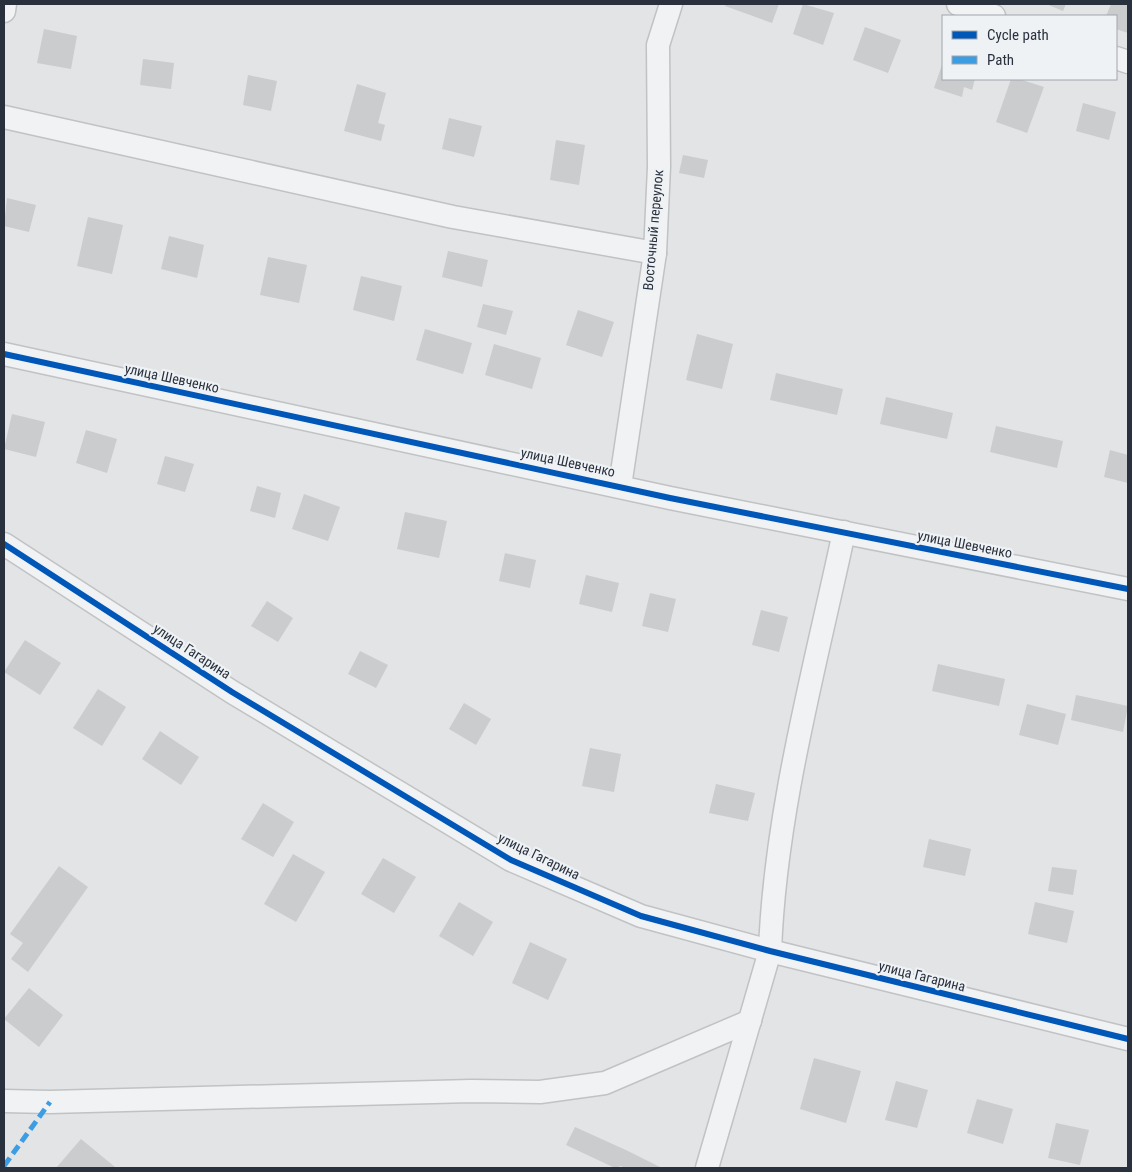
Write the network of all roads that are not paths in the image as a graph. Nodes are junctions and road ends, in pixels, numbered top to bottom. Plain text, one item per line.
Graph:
1 (5, 4) edge
2 (672, 4) edge
3 (958, 4) edge
4 (4, 11) edge
5 (991, 15) edge
6 (4, 118) edge
7 (655, 253) junction
8 (4, 354) edge
9 (620, 486) junction
10 (844, 532) junction
11 (4, 544) edge
12 (1128, 589) edge
13 (770, 951) junction
14 (750, 1021) junction
15 (1128, 1039) edge
16 (9, 1097) edge
17 (707, 1168) edge

1 - 4 street
2 - 7 street, Восточный переулок
3 - 5 street
6 - 7 street
7 - 9 street, Восточный переулок
8 - 9 street, улица Шевченко
9 - 10 street, улица Шевченко
10 - 12 street, улица Шевченко
10 - 13 street
11 - 13 street, улица Гагарина
13 - 14 street
13 - 15 street, улица Гагарина
14 - 16 street
14 - 17 street

